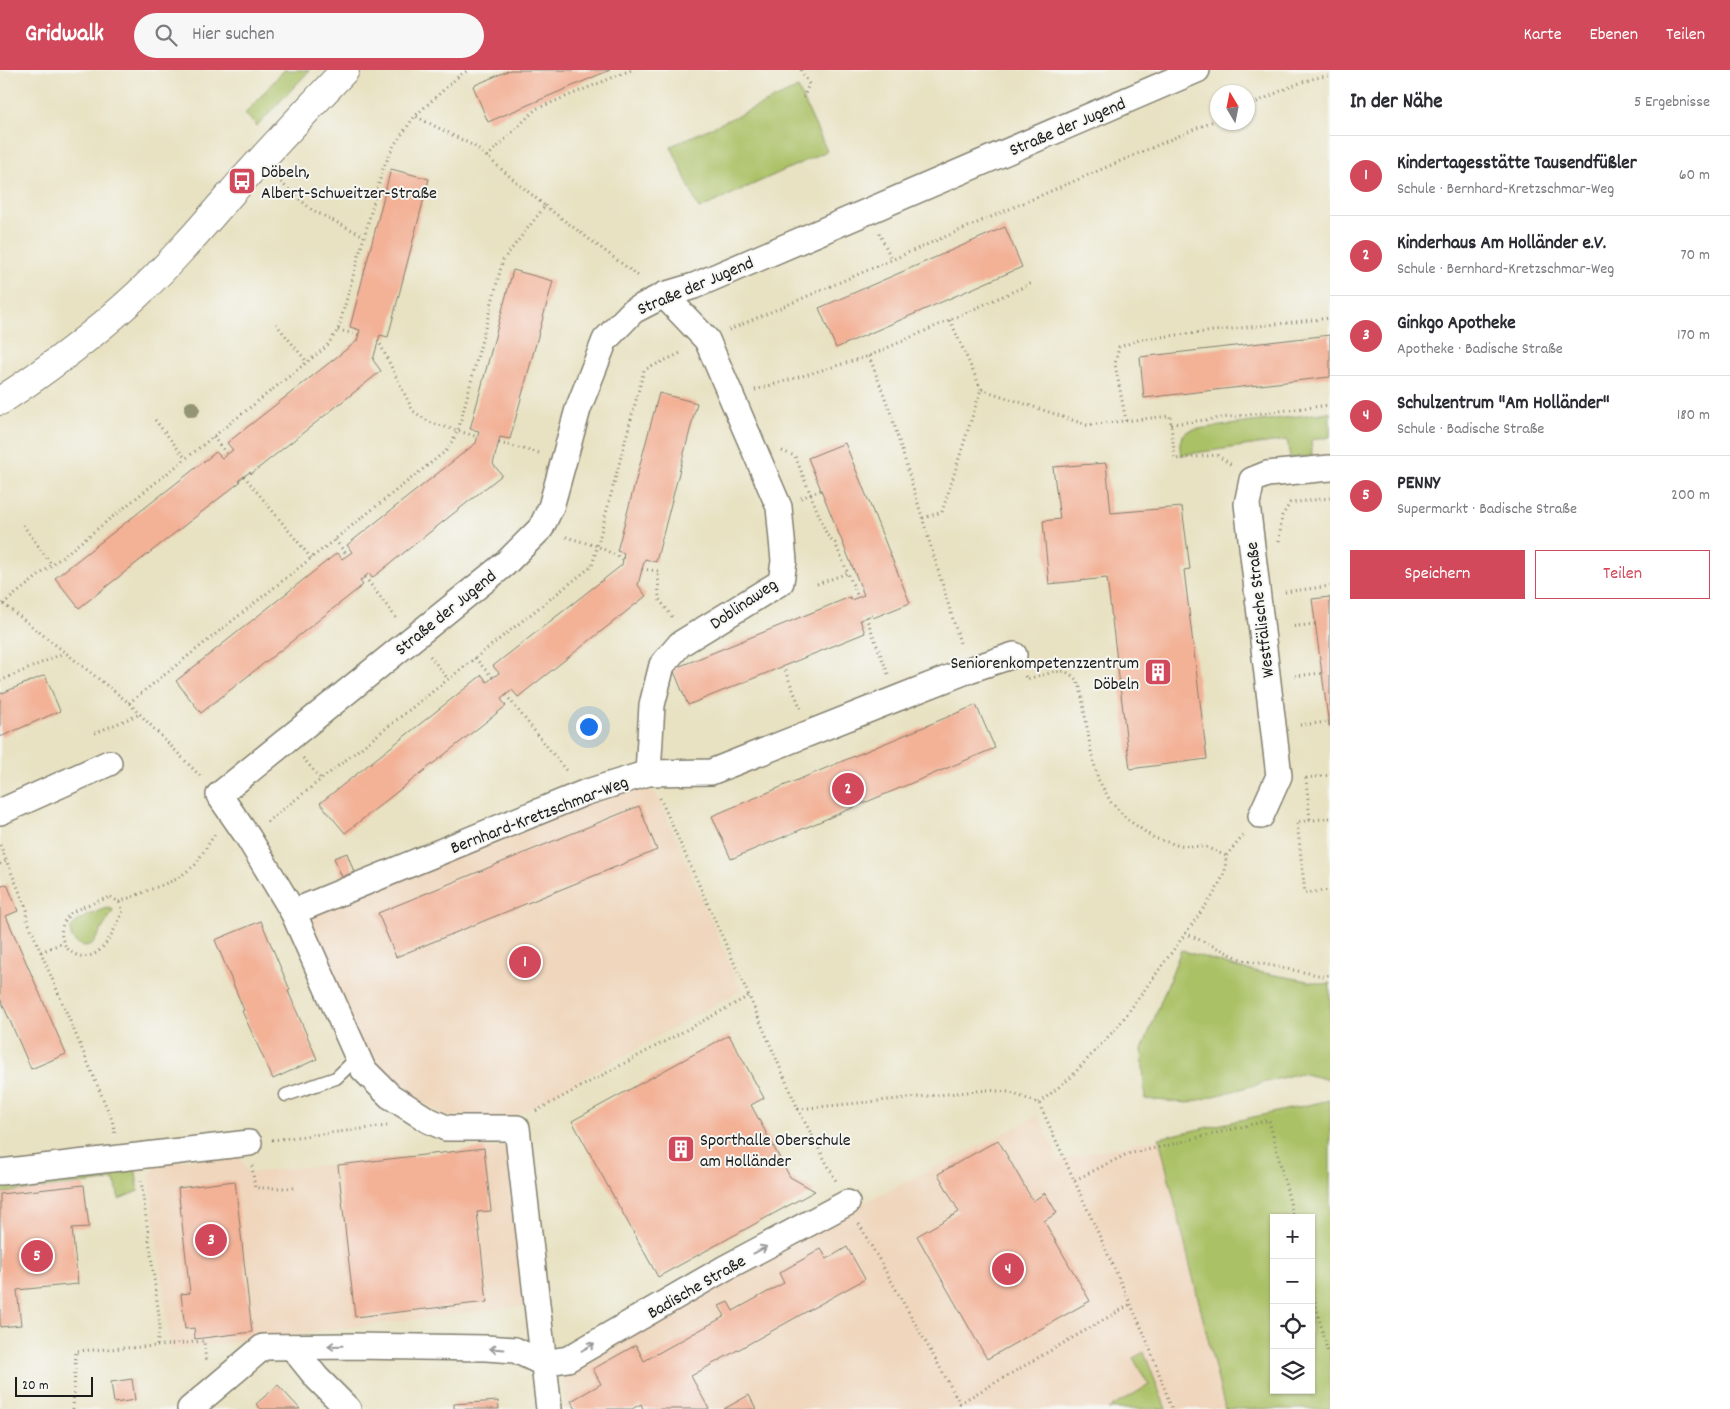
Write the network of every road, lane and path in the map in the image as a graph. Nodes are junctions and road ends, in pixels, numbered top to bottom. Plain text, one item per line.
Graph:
1 (345, 70) edge
2 (469, 70) edge
3 (630, 70) edge
4 (801, 70) edge
5 (1197, 70) edge
6 (1330, 76) edge
7 (803, 99) dead end
8 (1255, 103) edge
9 (415, 116) junction
10 (1210, 122) edge
11 (488, 157) junction
12 (259, 163) junction
13 (545, 206) junction
14 (364, 236) junction
15 (884, 243) dead end
16 (892, 260) junction
17 (1032, 283) dead end
18 (664, 295) junction
19 (1330, 318) edge
20 (950, 320) junction
21 (276, 324) dead end
22 (338, 330) junction
23 (359, 335) dead end
24 (378, 340) dead end
25 (707, 340) junction
26 (869, 356) junction
27 (307, 362) junction
28 (981, 388) junction
29 (731, 397) junction
30 (0, 401) edge
31 (1330, 405) edge
32 (155, 420) dead end
33 (1126, 421) junction
34 (1171, 424) junction
35 (458, 432) junction
36 (213, 437) junction
37 (478, 437) dead end
38 (749, 437) junction
39 (498, 443) dead end
40 (227, 454) dead end
41 (545, 454) dead end
42 (1217, 455) dead end
43 (186, 458) junction
44 (1330, 468) edge
45 (244, 476) dead end
46 (821, 490) dead end
47 (811, 494) junction
48 (1330, 498) edge
49 (794, 501) dead end
50 (923, 518) junction
51 (23, 525) dead end
52 (565, 537) dead end
53 (335, 540) junction
54 (1280, 549) dead end
55 (347, 556) dead end
56 (311, 558) junction
57 (623, 559) dead end
58 (53, 565) junction
59 (642, 569) dead end
60 (848, 573) junction
61 (365, 577) dead end
62 (1284, 583) dead end
63 (817, 584) dead end
64 (1330, 586) edge
65 (1285, 592) junction
66 (858, 597) dead end
67 (659, 599) dead end
68 (1286, 601) dead end
69 (2, 603) edge
70 (866, 617) dead end
71 (1288, 618) dead end
72 (398, 620) dead end
73 (1315, 624) dead end
74 (1289, 627) junction
75 (1290, 637) dead end
76 (64, 653) junction
77 (1014, 655) joint
78 (475, 658) dead end
79 (436, 664) dead end
80 (783, 666) dead end
81 (969, 670) junction
82 (1322, 673) dead end
83 (493, 678) dead end
84 (448, 679) dead end
85 (0, 681) edge
86 (1296, 686) dead end
87 (506, 695) dead end
88 (898, 698) junction
89 (129, 703) junction
90 (140, 714) junction
91 (1299, 715) dead end
92 (1328, 722) dead end
93 (1300, 725) junction
94 (95, 733) dead end
95 (811, 733) junction
96 (1301, 734) dead end
97 (552, 750) dead end
98 (303, 757) dead end
99 (109, 763) dead end
100 (1305, 769) dead end
101 (648, 773) junction
102 (1330, 775) edge
103 (1306, 778) junction
104 (321, 779) dead end
105 (225, 803) junction
106 (0, 812) edge
107 (1261, 816) joint
108 (1330, 818) edge
109 (1310, 820) junction
110 (0, 845) edge
111 (1226, 856) junction
112 (8, 860) junction
113 (0, 864) edge
114 (1330, 890) edge
115 (119, 902) junction
116 (294, 912) junction
117 (1185, 933) junction
118 (62, 943) junction
119 (41, 952) junction
120 (1330, 975) edge
121 (749, 996) junction
122 (358, 1057) junction
123 (286, 1096) dead end
124 (1039, 1103) junction
125 (798, 1109) junction
126 (112, 1120) dead end
127 (388, 1126) dead end
128 (517, 1128) junction
129 (249, 1143) joint
130 (138, 1157) junction
131 (253, 1170) dead end
132 (0, 1172) edge
133 (1075, 1180) junction
134 (296, 1188) dead end
135 (847, 1203) junction
136 (1293, 1214) edge
137 (1315, 1303) edge
138 (1131, 1304) junction
139 (204, 1341) dead end
140 (157, 1346) junction
141 (292, 1348) junction
142 (1330, 1361) edge
143 (543, 1363) junction
144 (73, 1409) edge
145 (190, 1409) edge
146 (348, 1409) edge
147 (548, 1409) edge
148 (1172, 1409) edge

1 - 12 street
2 - 9 path
3 - 11 path
4 - 7 path
5 - 18 street, Straße der Jugend
6 - 8 path
9 - 11 path
9 - 14 path
10 - 16 path
11 - 13 path
12 - 14 path
12 - 30 street
13 - 18 path
13 - 35 path
14 - 22 path
15 - 16 path
16 - 25 path
17 - 20 path
18 - 25 street, Doblinaweg
18 - 105 street, Straße der Jugend
19 - 33 path
20 - 26 path
20 - 28 path
21 - 27 path
22 - 23 path
22 - 27 path
24 - 35 path
25 - 29 street, Doblinaweg
26 - 29 path
26 - 50 path
27 - 36 path
28 - 33 path
28 - 50 path
29 - 38 street, Doblinaweg
31 - 34 path
32 - 43 path
33 - 34 path
34 - 42 path
35 - 37 path
35 - 53 path
36 - 40 path
36 - 43 path
38 - 47 path
38 - 101 street, Doblinaweg
39 - 41 path
43 - 58 path
44 - 107 street, Westfälische Straße
45 - 56 path
46 - 47 path
47 - 49 path
47 - 60 path
48 - 54 path
50 - 81 path
51 - 58 path
52 - 57 path
53 - 55 path
53 - 56 path
56 - 89 path
58 - 69 path
59 - 67 path
60 - 63 path
60 - 66 path
61 - 72 path
62 - 65 path
64 - 65 path
65 - 68 path
69 - 76 path
70 - 88 path
71 - 74 path
73 - 74 path
74 - 75 path
76 - 85 path
76 - 89 path
77 - 81 street, Bernhard-Kretzschmar-Weg
77 - 111 path
78 - 83 path
79 - 84 path
80 - 95 path
81 - 88 street, Bernhard-Kretzschmar-Weg
82 - 86 path
87 - 97 path
88 - 95 street, Bernhard-Kretzschmar-Weg
89 - 90 path
90 - 94 path
90 - 105 path
91 - 93 path
92 - 93 path
93 - 96 path
95 - 101 street, Bernhard-Kretzschmar-Weg
98 - 104 path
99 - 106 street
100 - 103 path
101 - 116 street, Bernhard-Kretzschmar-Weg
101 - 121 path
102 - 103 path
103 - 109 path
105 - 115 path
105 - 116 street
107 - 111 path
108 - 109 path
109 - 114 path
110 - 112 path
111 - 117 path
112 - 113 path
112 - 119 path
115 - 118 path
115 - 118 path
116 - 122 street
117 - 120 path
117 - 124 path
118 - 119 path
119 - 126 path
121 - 125 path
121 - 128 path
122 - 123 lane
122 - 128 street
124 - 125 path
124 - 133 path
125 - 135 path
127 - 129 path
128 - 143 street
129 - 130 street
130 - 132 street
130 - 140 path
131 - 134 path
133 - 136 path
133 - 138 path
135 - 138 path
143 -> 135 street, Badische Straße
137 - 142 path
138 - 148 path
139 - 140 path
140 - 144 path
143 -> 141 street
141 - 145 street
141 - 146 street
143 - 147 street

